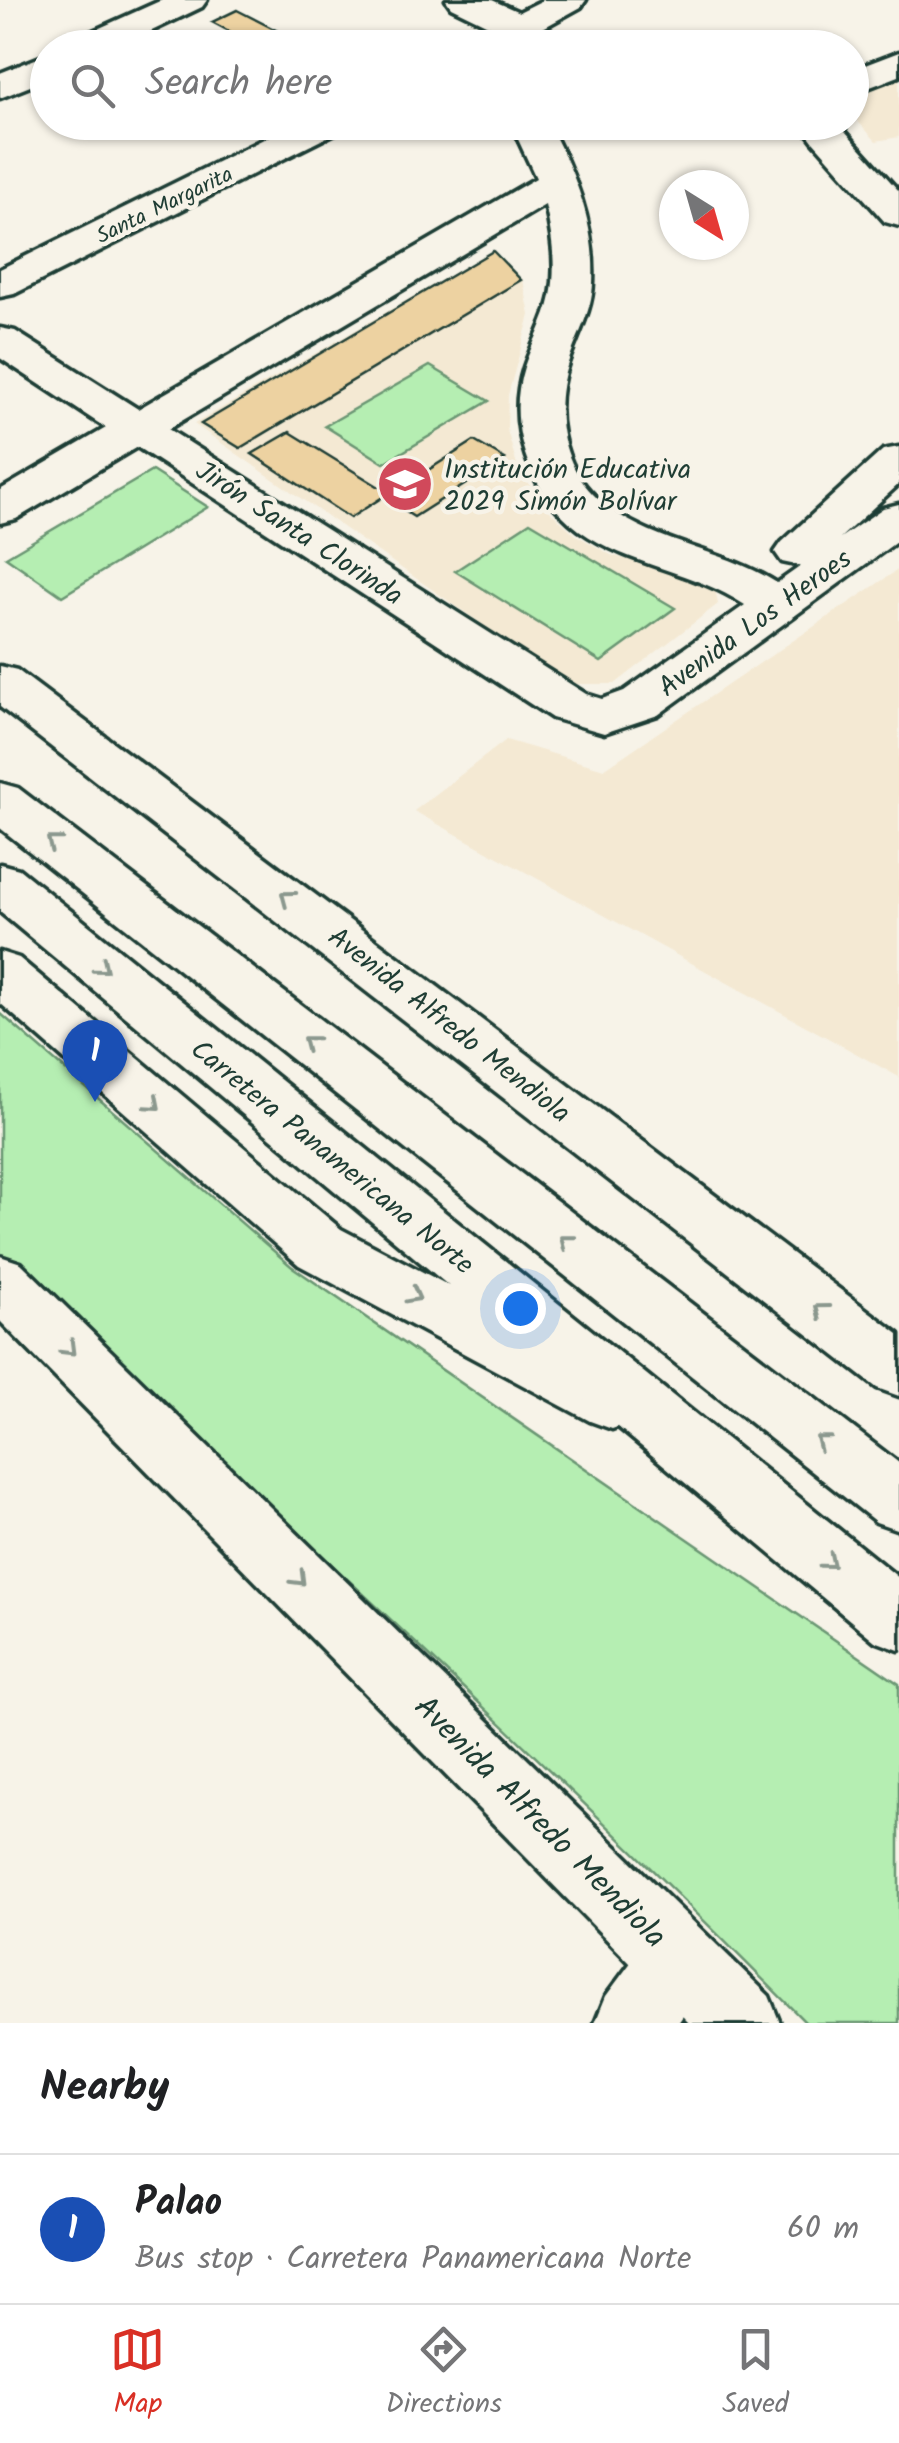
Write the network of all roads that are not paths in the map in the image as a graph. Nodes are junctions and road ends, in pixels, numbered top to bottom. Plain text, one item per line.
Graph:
1 (190, 0) edge
2 (464, 0) edge
3 (569, 0) edge
4 (520, 26) junction
5 (125, 30) edge
6 (513, 30) edge
7 (899, 63) edge
8 (30, 73) edge
9 (869, 76) edge
10 (0, 87) edge
11 (292, 140) edge
12 (536, 140) edge
13 (832, 140) edge
14 (556, 182) junction
15 (899, 214) edge
16 (0, 285) edge
17 (0, 340) edge
18 (138, 427) junction
19 (899, 460) edge
20 (0, 510) edge
21 (899, 518) edge
22 (766, 598) junction
23 (0, 682) edge
24 (604, 716) joint
25 (0, 801) edge
26 (0, 883) edge
27 (0, 972) edge
28 (0, 1280) edge
29 (899, 1369) edge
30 (672, 1434) junction
31 (899, 1501) edge
32 (899, 1619) edge
33 (678, 1960) junction
34 (633, 2023) edge
35 (742, 2023) edge

1 - 5 main road
2 - 4 main road
3 - 4 main road
4 - 6 main road
7 - 9 main road
8 - 10 main road
11 - 16 main road, Santa Margarita
12 - 14 main road
13 - 15 main road
14 - 18 main road
14 - 22 main road
17 - 18 main road, Jirón Santa Clorinda
18 - 20 main road
18 - 24 main road, Jirón Santa Clorinda
19 - 22 main road
21 - 22 main road, Avenida Los Heroes
22 - 24 main road, Avenida Los Heroes
29 -> 23 main road, Avenida Alfredo Mendiola
31 -> 25 main road
26 -> 30 main road, Carretera Panamericana Norte
27 -> 30 main road
28 -> 33 main road, Avenida Alfredo Mendiola
30 -> 32 main road, Carretera Panamericana Norte
33 - 34 main road
33 - 35 main road, Avenida Alfredo Mendiola

